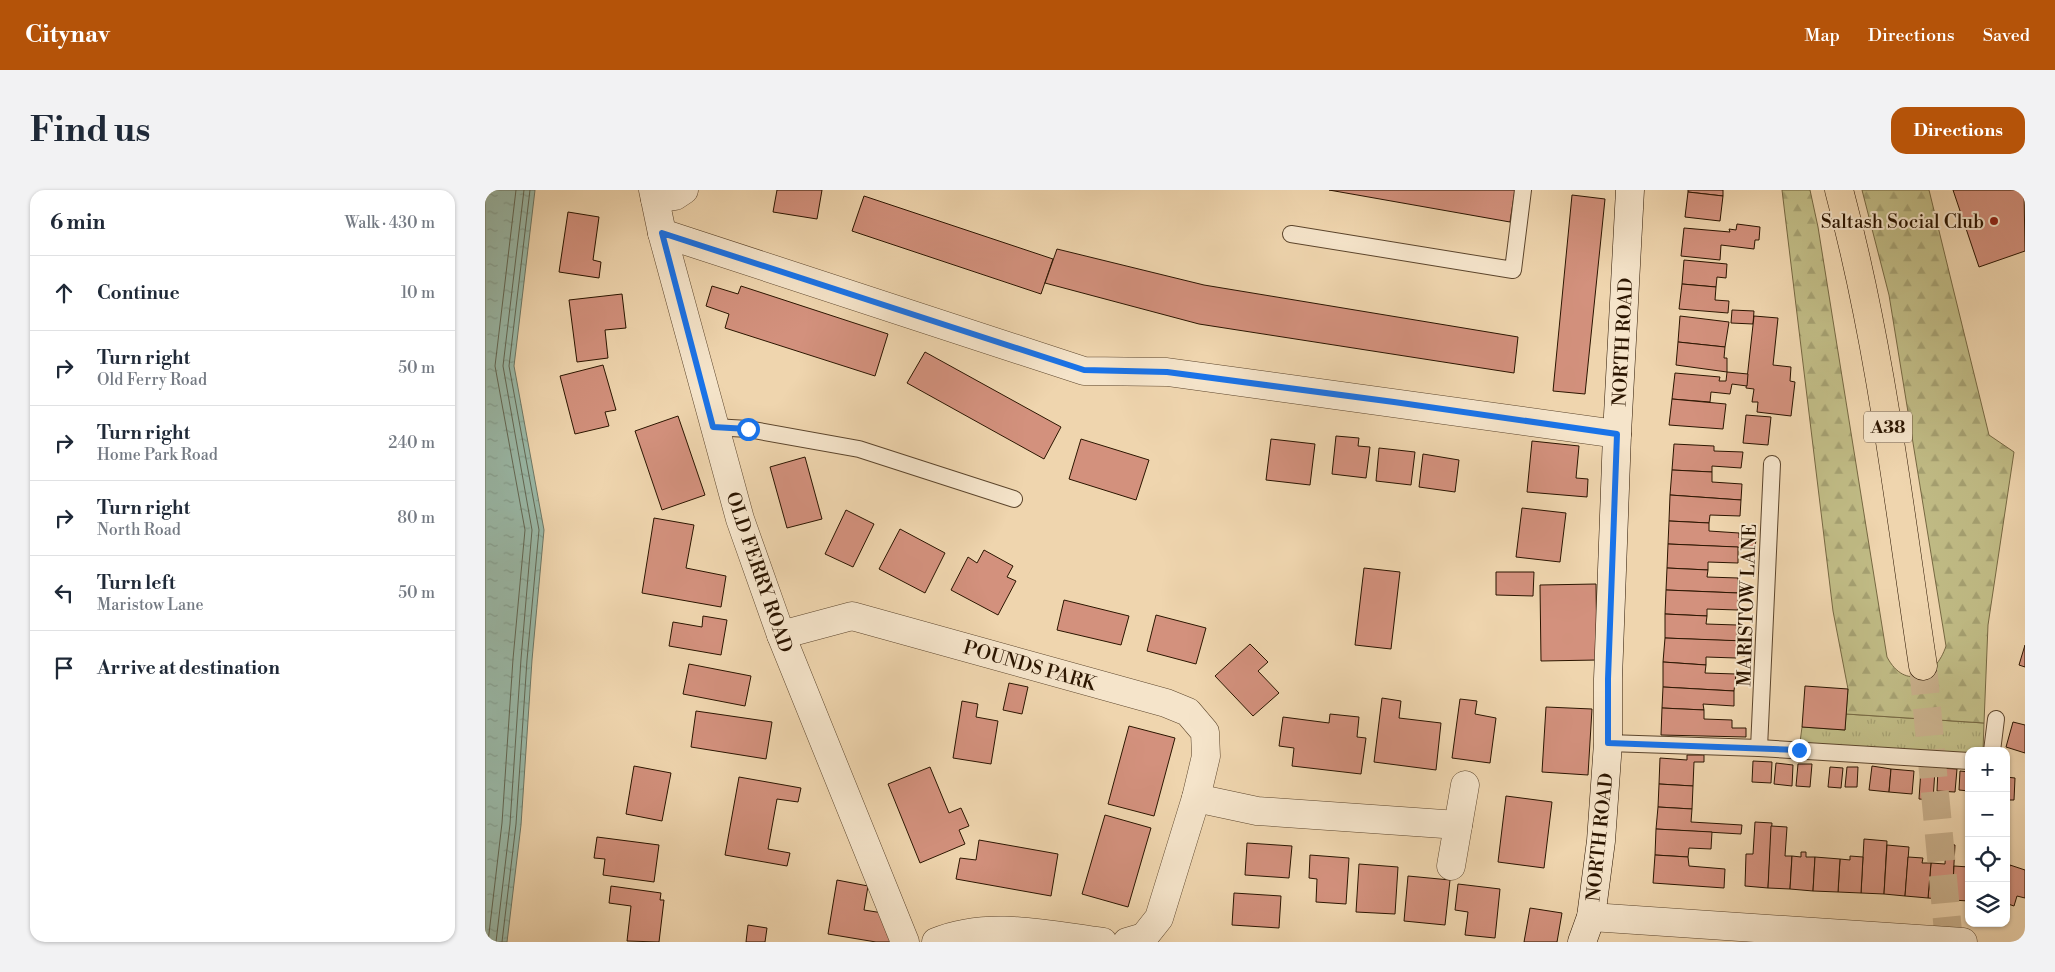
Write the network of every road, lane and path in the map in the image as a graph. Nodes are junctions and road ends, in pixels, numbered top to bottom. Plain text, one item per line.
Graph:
1 (684, 190) edge
2 (1523, 190) edge
3 (1630, 190) edge
4 (1839, 190) edge
5 (654, 195) edge
6 (662, 233) junction
7 (1291, 234) dead end
8 (713, 427) junction
9 (1617, 434) junction
10 (1772, 464) dead end
11 (1014, 499) dead end
12 (781, 635) junction
13 (1923, 666) tunnel mouth
14 (1996, 719) dead end
15 (1608, 743) junction
16 (1992, 747) edge
17 (1759, 748) junction
18 (1965, 761) edge
19 (1465, 785) dead end
20 (1196, 798) junction
21 (1458, 825) junction
22 (1451, 866) dead end
23 (1591, 917) junction
24 (905, 942) edge
25 (936, 942) edge
26 (1103, 942) edge
27 (1127, 942) edge
28 (1582, 942) edge
29 (1963, 942) edge

1 - 5 street
2 - 7 lane
3 - 9 street, NORTH ROAD
4 - 13 highway, A38
5 - 6 street, OLD FERRY ROAD
6 - 8 street, OLD FERRY ROAD
6 - 9 street
8 - 11 lane
8 - 12 street, OLD FERRY ROAD
9 - 15 street, NORTH ROAD
10 - 17 lane, MARISTOW LANE
12 - 20 street, POUNDS PARK
12 - 24 street, OLD FERRY ROAD
14 - 16 lane
15 - 17 lane
15 - 23 street, NORTH ROAD
17 - 18 lane
19 - 21 street
20 - 21 street
20 - 27 street, POUNDS PARK
21 - 22 street
23 - 28 street, NORTH ROAD
23 - 29 street
25 - 26 street

